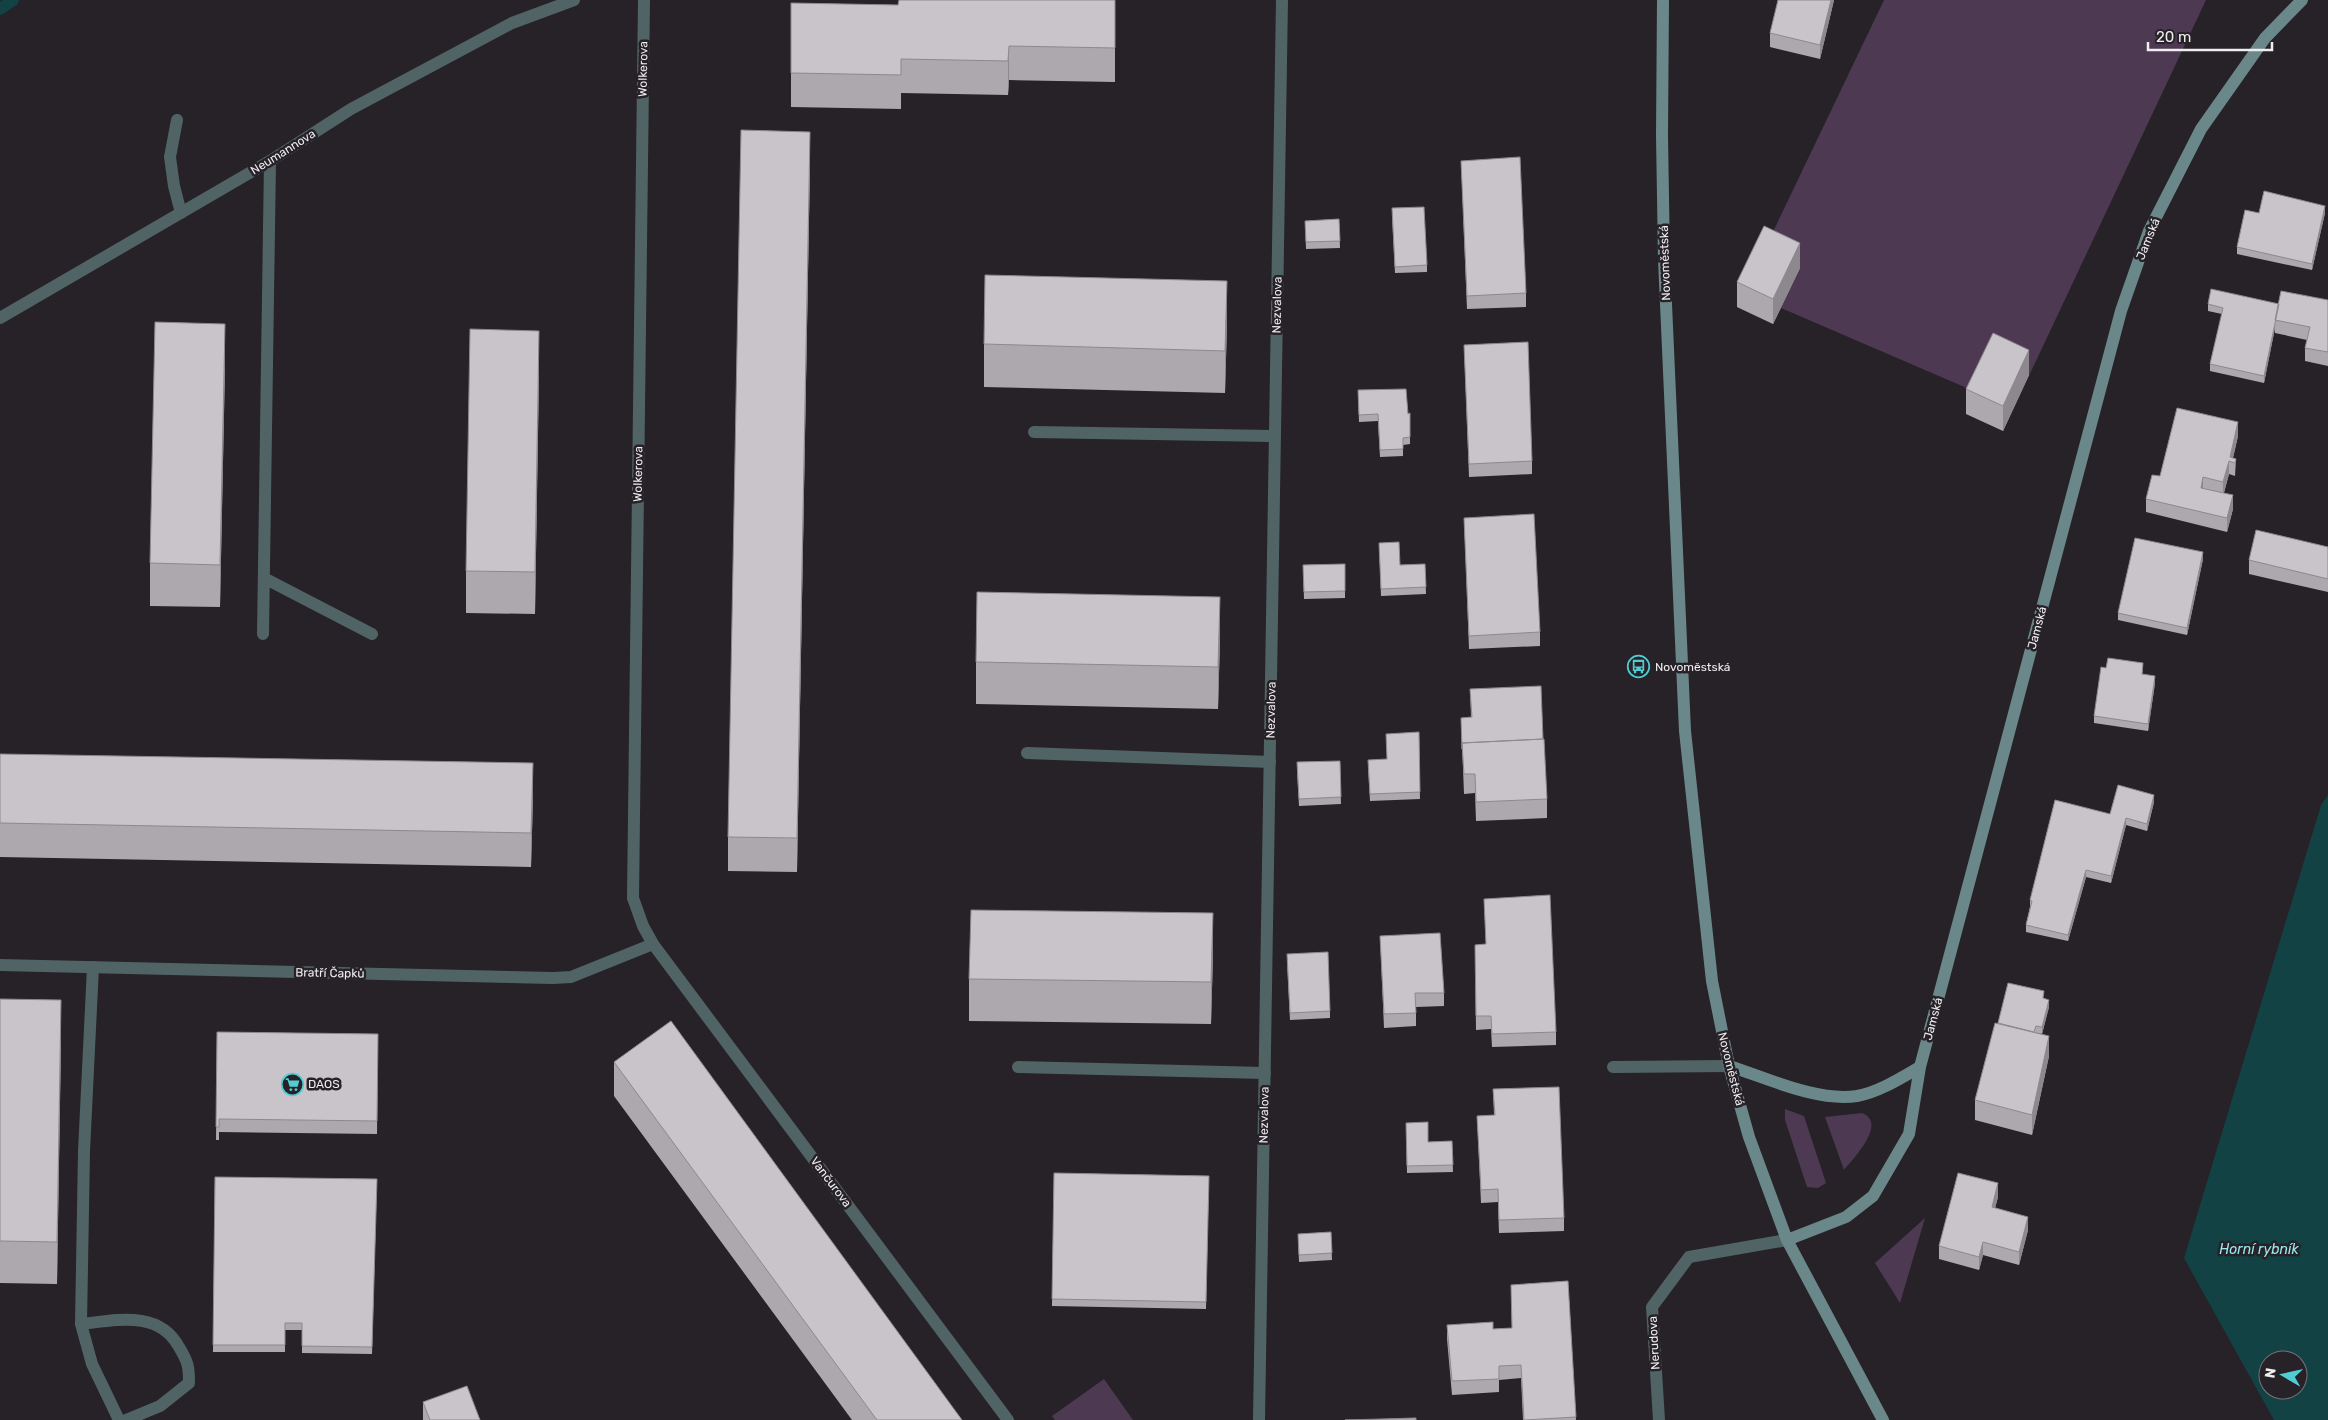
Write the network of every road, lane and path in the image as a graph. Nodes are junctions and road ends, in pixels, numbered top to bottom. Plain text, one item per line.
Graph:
1 (574, 0) edge
2 (644, 0) edge
3 (1282, 0) edge
4 (1663, 0) edge
5 (2302, 0) edge
6 (177, 120) dead end
7 (270, 161) junction
8 (182, 213) junction
9 (0, 318) edge
10 (1034, 432) dead end
11 (1275, 436) junction
12 (264, 578) junction
13 (263, 634) dead end
14 (372, 634) dead end
15 (1027, 753) dead end
16 (1270, 762) junction
17 (653, 944) junction
18 (0, 965) edge
19 (93, 967) junction
20 (1729, 1066) junction
21 (1018, 1067) dead end
22 (1613, 1067) dead end
23 (1920, 1067) junction
24 (1265, 1073) junction
25 (1787, 1240) junction
26 (81, 1324) junction
27 (119, 1420) edge
28 (126, 1420) edge
29 (1008, 1420) edge
30 (1259, 1420) edge
31 (1659, 1420) edge
32 (1883, 1420) edge

1 - 7 street, Neumannova
2 - 17 street, Wolkerova
3 - 11 street, Nezvalova
4 - 20 street, Novoměstská
5 - 23 street, Jamská
6 - 8 street
7 - 8 street, Neumannova
7 - 12 street
8 - 9 street, Neumannova
10 - 11 street
11 - 16 street, Nezvalova
12 - 13 street
12 - 14 street
15 - 16 street
16 - 24 street, Nezvalova
17 - 19 street, Bratří Čapků
17 - 29 street, Vančurova
18 - 19 street, Bratří Čapků
19 - 26 street
20 - 22 street
20 - 23 street
20 - 25 street, Novoměstská
21 - 24 street
23 - 25 street, Jamská
24 - 30 street, Nezvalova
25 - 31 street, Nerudova
25 - 32 street, Novoměstská
26 - 27 street
26 - 28 street

